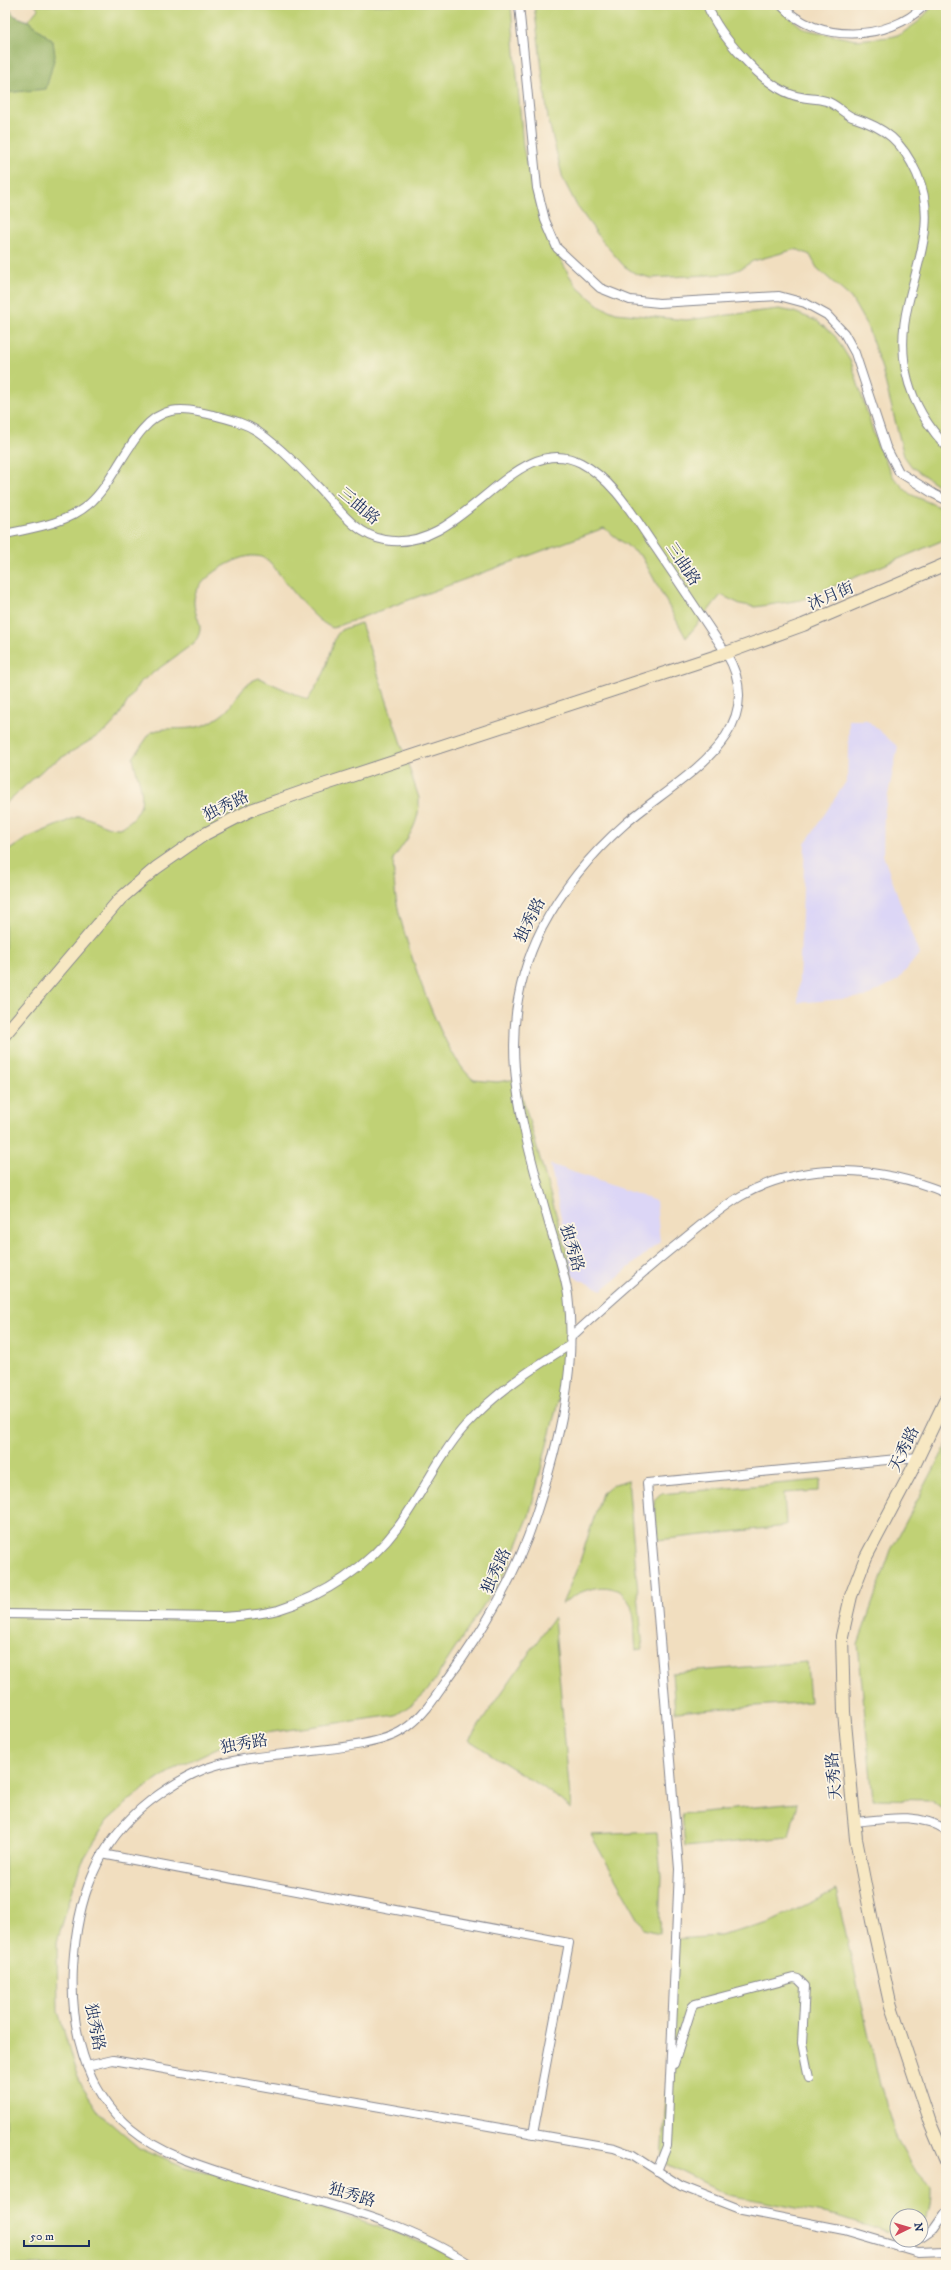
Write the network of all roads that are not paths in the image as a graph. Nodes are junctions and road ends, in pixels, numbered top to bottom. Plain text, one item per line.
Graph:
1 (519, 5) edge
2 (707, 5) edge
3 (781, 5) edge
4 (925, 5) edge
5 (946, 446) edge
6 (946, 500) edge
7 (5, 534) edge
8 (946, 564) edge
9 (726, 653) junction
10 (5, 1034) edge
11 (946, 1193) edge
12 (570, 1341) junction
13 (946, 1399) edge
14 (918, 1457) junction
15 (946, 1603) edge
16 (5, 1614) edge
17 (946, 1618) edge
18 (854, 1822) junction
19 (946, 1830) edge
20 (102, 1854) junction
21 (87, 2066) junction
22 (809, 2078) dead end
23 (670, 2079) junction
24 (532, 2134) junction
25 (946, 2161) edge
26 (658, 2171) junction
27 (946, 2212) edge
28 (929, 2232) edge
29 (889, 2244) edge
30 (903, 2248) edge
31 (946, 2251) edge
32 (471, 2265) edge

1 - 6 street
2 - 5 street
3 - 4 street
7 - 9 street, 三曲路
8 - 9 main road, 沐月街
9 - 10 main road, 独秀路
9 - 12 street, 独秀路
11 - 12 street
12 - 16 street
12 - 20 street, 独秀路
13 - 14 main road, 天秀路
14 - 18 main road, 天秀路
14 - 23 street
15 - 17 street
18 - 19 street
18 - 25 main road, 天秀路
20 - 21 street, 独秀路
20 - 24 street
21 - 24 street
21 - 32 street, 独秀路
22 - 23 street
23 - 26 street
24 - 26 street
26 - 29 street
27 - 28 street
30 - 31 street

